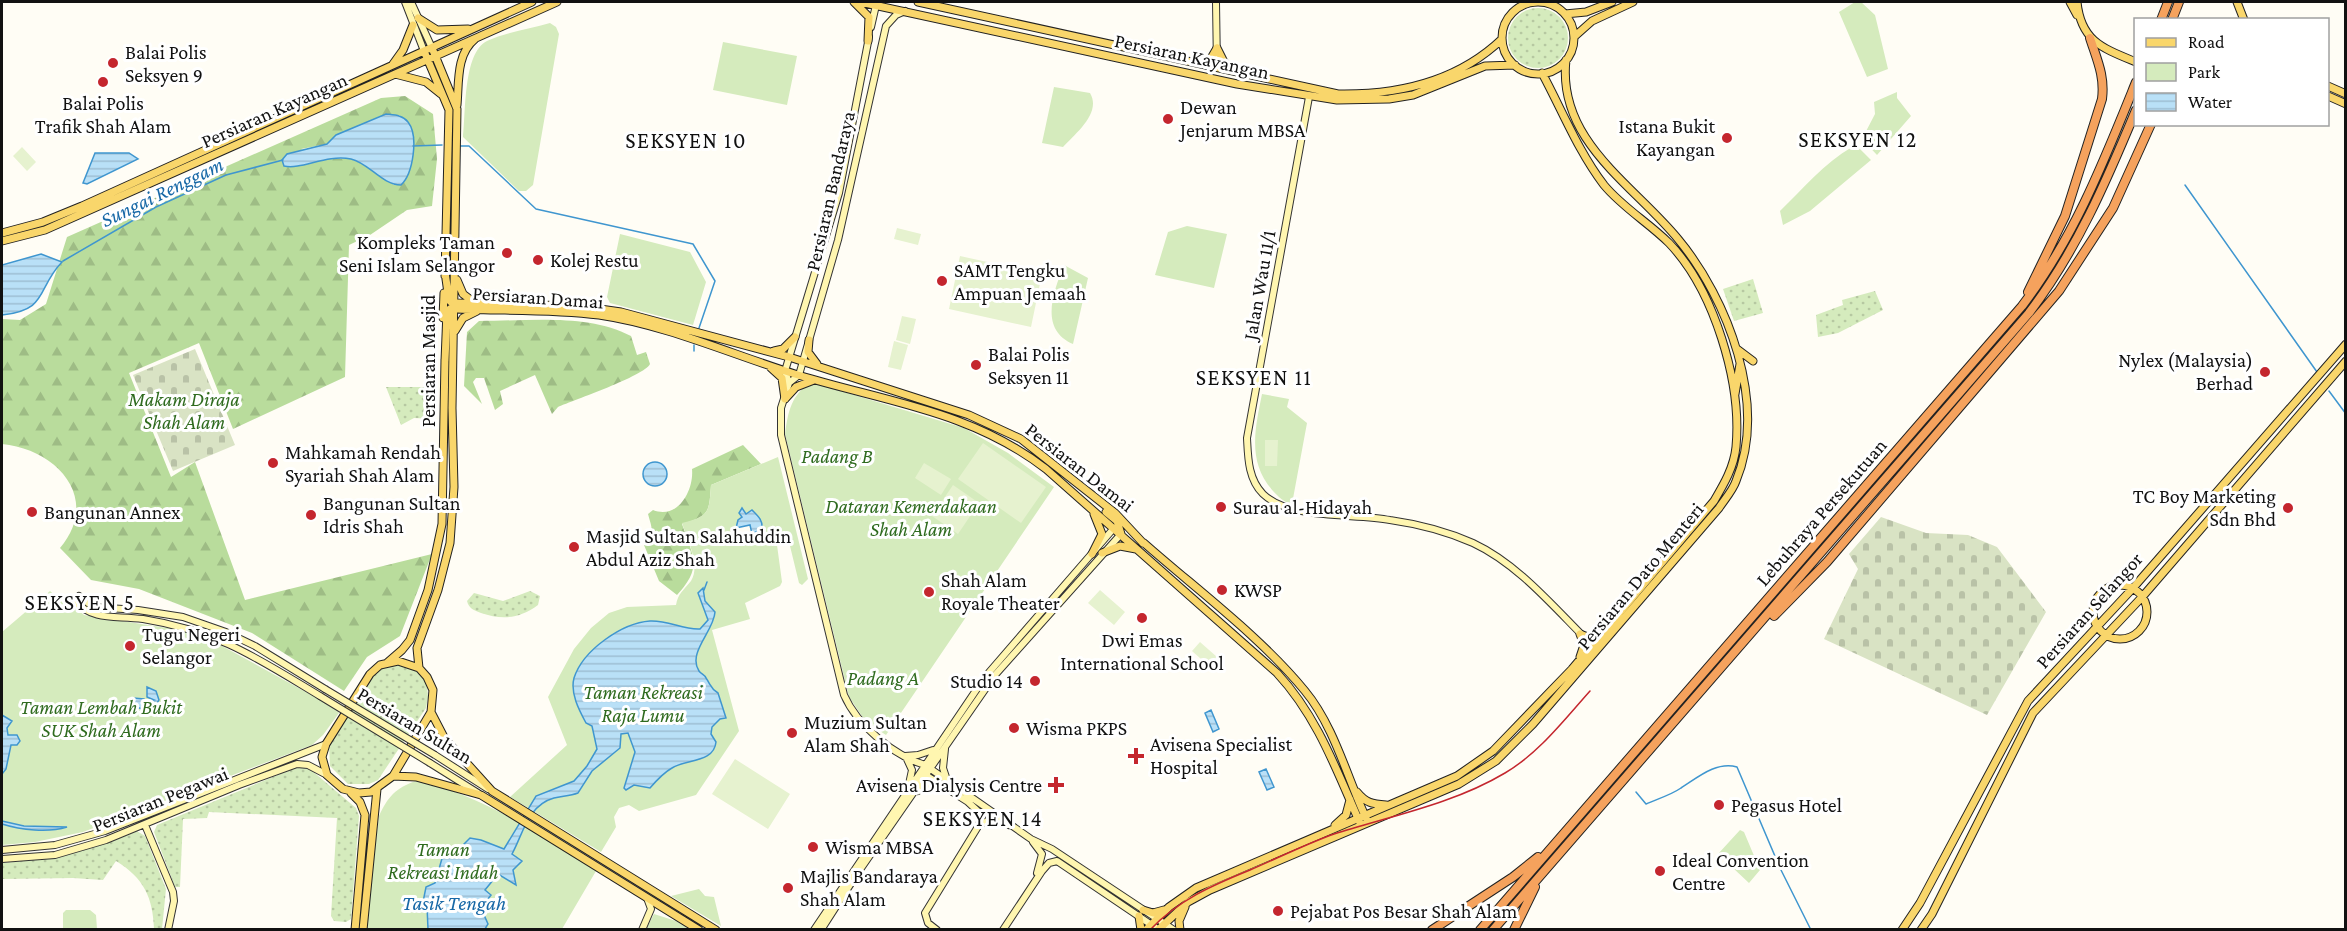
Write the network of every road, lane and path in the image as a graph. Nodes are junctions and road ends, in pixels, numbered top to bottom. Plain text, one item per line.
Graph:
1 (405, 2) edge
2 (411, 2) edge
3 (532, 2) edge
4 (557, 2) edge
5 (854, 2) edge
6 (860, 2) edge
7 (918, 2) edge
8 (1216, 2) edge
9 (1515, 2) edge
10 (1541, 2) edge
11 (1612, 2) edge
12 (1633, 2) edge
13 (2070, 2) edge
14 (2077, 2) edge
15 (2168, 2) edge
16 (2180, 2) edge
17 (2238, 2) edge
18 (878, 3) edge
19 (906, 11) junction
20 (1512, 13) junction
21 (1565, 14) junction
22 (418, 18) junction
23 (2162, 18) edge
24 (2173, 18) edge
25 (2243, 18) edge
26 (2079, 20) junction
27 (413, 25) junction
28 (474, 29) junction
29 (481, 34) junction
30 (1574, 37) junction
31 (2090, 38) junction
32 (1502, 39) junction
33 (868, 41) junction
34 (1217, 48) junction
35 (430, 53) junction
36 (1566, 60) junction
37 (2134, 62) edge
38 (1197, 64) junction
39 (1515, 65) junction
40 (1217, 68) junction
41 (393, 70) junction
42 (1234, 71) junction
43 (1542, 73) junction
44 (1238, 84) junction
45 (2329, 86) edge
46 (2134, 87) edge
47 (856, 94) junction
48 (2346, 94) edge
49 (443, 95) junction
50 (869, 96) junction
51 (2329, 96) edge
52 (1309, 97) junction
53 (2346, 104) edge
54 (457, 109) junction
55 (2134, 115) edge
56 (2150, 126) edge
57 (2, 233) edge
58 (2, 242) edge
59 (445, 272) junction
60 (455, 276) junction
61 (2050, 285) junction
62 (475, 303) junction
63 (453, 305) junction
64 (2022, 306) junction
65 (480, 310) junction
66 (601, 312) junction
67 (2032, 326) junction
68 (454, 334) junction
69 (795, 337) junction
70 (809, 340) junction
71 (1723, 342) junction
72 (1734, 344) junction
73 (2346, 344) edge
74 (765, 351) junction
75 (789, 357) junction
76 (445, 361) junction
77 (2346, 361) edge
78 (802, 362) junction
79 (1746, 363) junction
80 (766, 364) junction
81 (822, 367) junction
82 (785, 371) junction
83 (799, 375) junction
84 (817, 380) junction
85 (789, 383) junction
86 (784, 399) junction
87 (1734, 402) junction
88 (1098, 500) junction
89 (1091, 509) junction
90 (1118, 530) junction
91 (1142, 545) junction
92 (1102, 553) junction
93 (1092, 554) junction
94 (2133, 588) junction
95 (2143, 596) junction
96 (1765, 620) junction
97 (1612, 624) junction
98 (2097, 627) junction
99 (1580, 634) junction
100 (2106, 636) junction
101 (1593, 646) junction
102 (1603, 646) junction
103 (1593, 658) junction
104 (387, 663) junction
105 (419, 668) junction
106 (1572, 669) junction
107 (431, 712) junction
108 (326, 744) junction
109 (945, 746) junction
110 (936, 749) junction
111 (905, 756) junction
112 (913, 762) junction
113 (927, 767) junction
114 (923, 774) junction
115 (327, 776) junction
116 (393, 776) junction
117 (1350, 782) junction
118 (950, 783) junction
119 (942, 786) junction
120 (377, 789) junction
121 (492, 791) junction
122 (351, 792) junction
123 (481, 795) junction
124 (912, 797) junction
125 (1350, 800) junction
126 (901, 801) junction
127 (1389, 805) junction
128 (1361, 817) junction
129 (145, 825) junction
130 (979, 825) junction
131 (1365, 825) junction
132 (1013, 826) junction
133 (1328, 831) junction
134 (1031, 839) junction
135 (1554, 844) junction
136 (2, 850) edge
137 (2, 859) edge
138 (1540, 876) junction
139 (1035, 880) junction
140 (647, 898) junction
141 (1186, 904) junction
142 (1167, 910) junction
143 (1141, 913) junction
144 (1151, 924) edge
145 (1160, 928) edge
146 (168, 930) edge
147 (355, 930) edge
148 (363, 930) edge
149 (642, 930) edge
150 (699, 930) edge
151 (716, 930) edge
152 (814, 930) edge
153 (821, 930) edge
154 (937, 930) edge
155 (1003, 930) edge
156 (1141, 930) edge
157 (1174, 930) edge
158 (1180, 930) edge
159 (1432, 930) edge
160 (1480, 930) edge
161 (1493, 930) edge
162 (1514, 930) edge
163 (1902, 930) edge
164 (1921, 930) edge

1 - 27 main road
2 - 22 main road
3 - 28 main road, Persiaran Kayangan
4 - 29 main road, Persiaran Kayangan
5 - 33 main road
6 - 18 main road, Persiaran Kayangan
7 - 38 main road, Persiaran Kayangan
8 - 34 main road
9 - 20 main road
10 - 20 main road
10 - 21 main road
11 - 21 main road
12 - 30 main road
13 - 26 main road
14 - 26 main road
15 - 23 highway
16 - 24 highway
17 - 25 main road
18 - 19 main road, Persiaran Kayangan
18 - 33 main road, Persiaran Bandaraya
19 - 44 main road, Persiaran Kayangan
19 - 50 main road, Persiaran Bandaraya
20 - 32 main road
21 - 30 main road
22 - 28 main road
22 - 35 main road
26 - 31 main road
27 - 35 main road
27 - 41 main road
28 - 35 main road, Persiaran Kayangan
29 - 35 main road, Persiaran Kayangan
29 - 54 main road
30 - 36 main road
31 - 37 main road
31 - 64 highway
32 - 39 main road
32 - 42 main road, Persiaran Kayangan
33 - 47 main road, Persiaran Bandaraya
34 - 38 main road
34 - 40 main road
34 - 42 main road
35 - 41 main road, Persiaran Kayangan
35 - 49 main road, Persiaran Masjid
35 - 54 main road, Persiaran Masjid
36 - 43 main road
36 - 72 main road, Persiaran Dato Menteri
38 - 40 main road, Persiaran Kayangan
39 - 43 main road
39 - 52 main road, Persiaran Kayangan
40 - 42 main road, Persiaran Kayangan
40 - 44 main road
41 - 49 main road
41 - 57 main road, Persiaran Kayangan
41 - 58 main road, Persiaran Kayangan
43 - 71 main road, Persiaran Dato Menteri
44 - 52 main road, Persiaran Kayangan
45 - 48 main road
46 - 64 highway, Lebuhraya Persekutuan
47 - 50 main road
47 - 69 main road, Persiaran Bandaraya
49 - 59 main road, Persiaran Masjid
50 - 70 main road, Persiaran Bandaraya
51 - 53 main road
52 - 99 main road, Jalan Wau 11/1
54 - 60 main road, Persiaran Masjid
55 - 61 highway, Lebuhraya Persekutuan
56 - 67 highway
59 - 63 main road
59 - 76 main road, Persiaran Masjid
60 - 62 main road
60 - 63 main road, Persiaran Masjid
61 - 67 highway
61 - 96 highway, Lebuhraya Persekutuan
62 - 63 main road, Persiaran Damai
62 - 66 main road, Persiaran Damai
63 - 65 main road, Persiaran Damai
63 - 68 main road, Persiaran Masjid
63 - 76 main road
64 - 135 highway, Lebuhraya Persekutuan
65 - 66 main road, Persiaran Damai
65 - 68 main road
66 - 74 main road, Persiaran Damai
66 - 80 main road, Persiaran Damai
67 - 96 highway
68 - 105 main road, Persiaran Masjid
69 - 74 main road
69 - 75 main road, Persiaran Bandaraya
70 - 78 main road, Persiaran Bandaraya
70 - 81 main road
71 - 79 main road
71 - 87 main road, Persiaran Dato Menteri
72 - 79 main road, Persiaran Dato Menteri
72 - 79 main road
73 - 94 main road, Persiaran Selangor
74 - 75 main road, Persiaran Damai
75 - 78 main road, Persiaran Damai
75 - 82 main road, Persiaran Bandaraya
76 - 104 main road, Persiaran Masjid
77 - 95 main road, Persiaran Selangor
78 - 81 main road, Persiaran Damai
78 - 83 main road, Persiaran Bandaraya
79 - 87 main road
79 - 102 main road, Persiaran Dato Menteri
80 - 82 main road, Persiaran Damai
80 - 86 main road
81 - 88 main road, Persiaran Damai
82 - 83 main road, Persiaran Damai
82 - 85 main road
83 - 84 main road, Persiaran Damai
83 - 85 main road
84 - 86 main road
84 - 89 main road, Persiaran Damai
85 - 86 main road
86 - 111 main road
87 - 97 main road, Persiaran Dato Menteri
88 - 90 main road
88 - 91 main road, Persiaran Damai
89 - 90 main road, Persiaran Damai
89 - 93 main road
90 - 91 main road, Persiaran Damai
90 - 92 main road
90 - 93 main road
91 - 92 main road
91 - 117 main road, Persiaran Damai
91 - 125 main road, Persiaran Damai
92 - 109 main road
93 - 110 main road
94 - 95 main road
94 - 98 main road, Persiaran Selangor
94 - 98 main road
95 - 100 main road, Persiaran Selangor
95 - 100 main road
96 - 138 highway, Lebuhraya Persekutuan
97 - 99 main road
97 - 101 main road, Persiaran Dato Menteri
98 - 100 main road
98 - 163 main road, Persiaran Selangor
99 - 101 main road, Jalan Wau 11/1
99 - 106 main road
100 - 164 main road, Persiaran Selangor
101 - 102 main road
101 - 103 main road
101 - 106 main road, Persiaran Dato Menteri
102 - 103 main road, Persiaran Dato Menteri
103 - 131 main road, Persiaran Dato Menteri
104 - 105 main road
104 - 108 main road, Persiaran Masjid
105 - 107 main road
106 - 127 main road, Persiaran Dato Menteri
107 - 116 main road
107 - 121 main road
108 - 115 main road
108 - 136 main road, Persiaran Pegawai
109 - 113 main road
109 - 118 main road
110 - 111 main road
110 - 113 main road
111 - 112 main road
111 - 126 main road
112 - 113 main road
112 - 114 main road
113 - 114 main road
113 - 118 main road
114 - 119 main road
114 - 124 main road
114 - 126 main road
115 - 122 main road
115 - 129 main road, Persiaran Pegawai
116 - 120 main road
116 - 123 main road
117 - 127 main road
117 - 128 main road, Persiaran Damai
118 - 132 main road
119 - 124 main road
119 - 130 main road
120 - 122 main road
120 - 148 main road
121 - 123 main road, Persiaran Sultan, bridge
121 - 151 main road, Persiaran Sultan
122 - 147 main road
123 - 140 main road, Persiaran Sultan
124 - 153 main road
125 - 128 main road, Persiaran Damai
125 - 133 main road
126 - 152 main road
127 - 128 main road, Persiaran Dato Menteri
128 - 131 main road, Persiaran Damai
128 - 133 main road, Persiaran Dato Menteri
129 - 137 main road, Persiaran Pegawai
129 - 146 main road
130 - 132 main road
130 - 154 main road
131 - 141 main road, Persiaran Dato Menteri
132 - 134 main road
133 - 142 main road, Persiaran Dato Menteri
134 - 139 main road
134 - 143 main road
135 - 159 highway
135 - 160 highway, Lebuhraya Persekutuan
138 - 161 highway, Lebuhraya Persekutuan
138 - 162 highway
139 - 143 main road
139 - 155 main road
140 - 149 main road
140 - 150 main road, Persiaran Sultan
141 - 145 main road, Persiaran Dato Menteri
141 - 158 main road
142 - 143 main road
142 - 144 main road, Persiaran Dato Menteri
143 - 144 main road
143 - 156 main road
144 - 145 main road
145 - 157 main road

